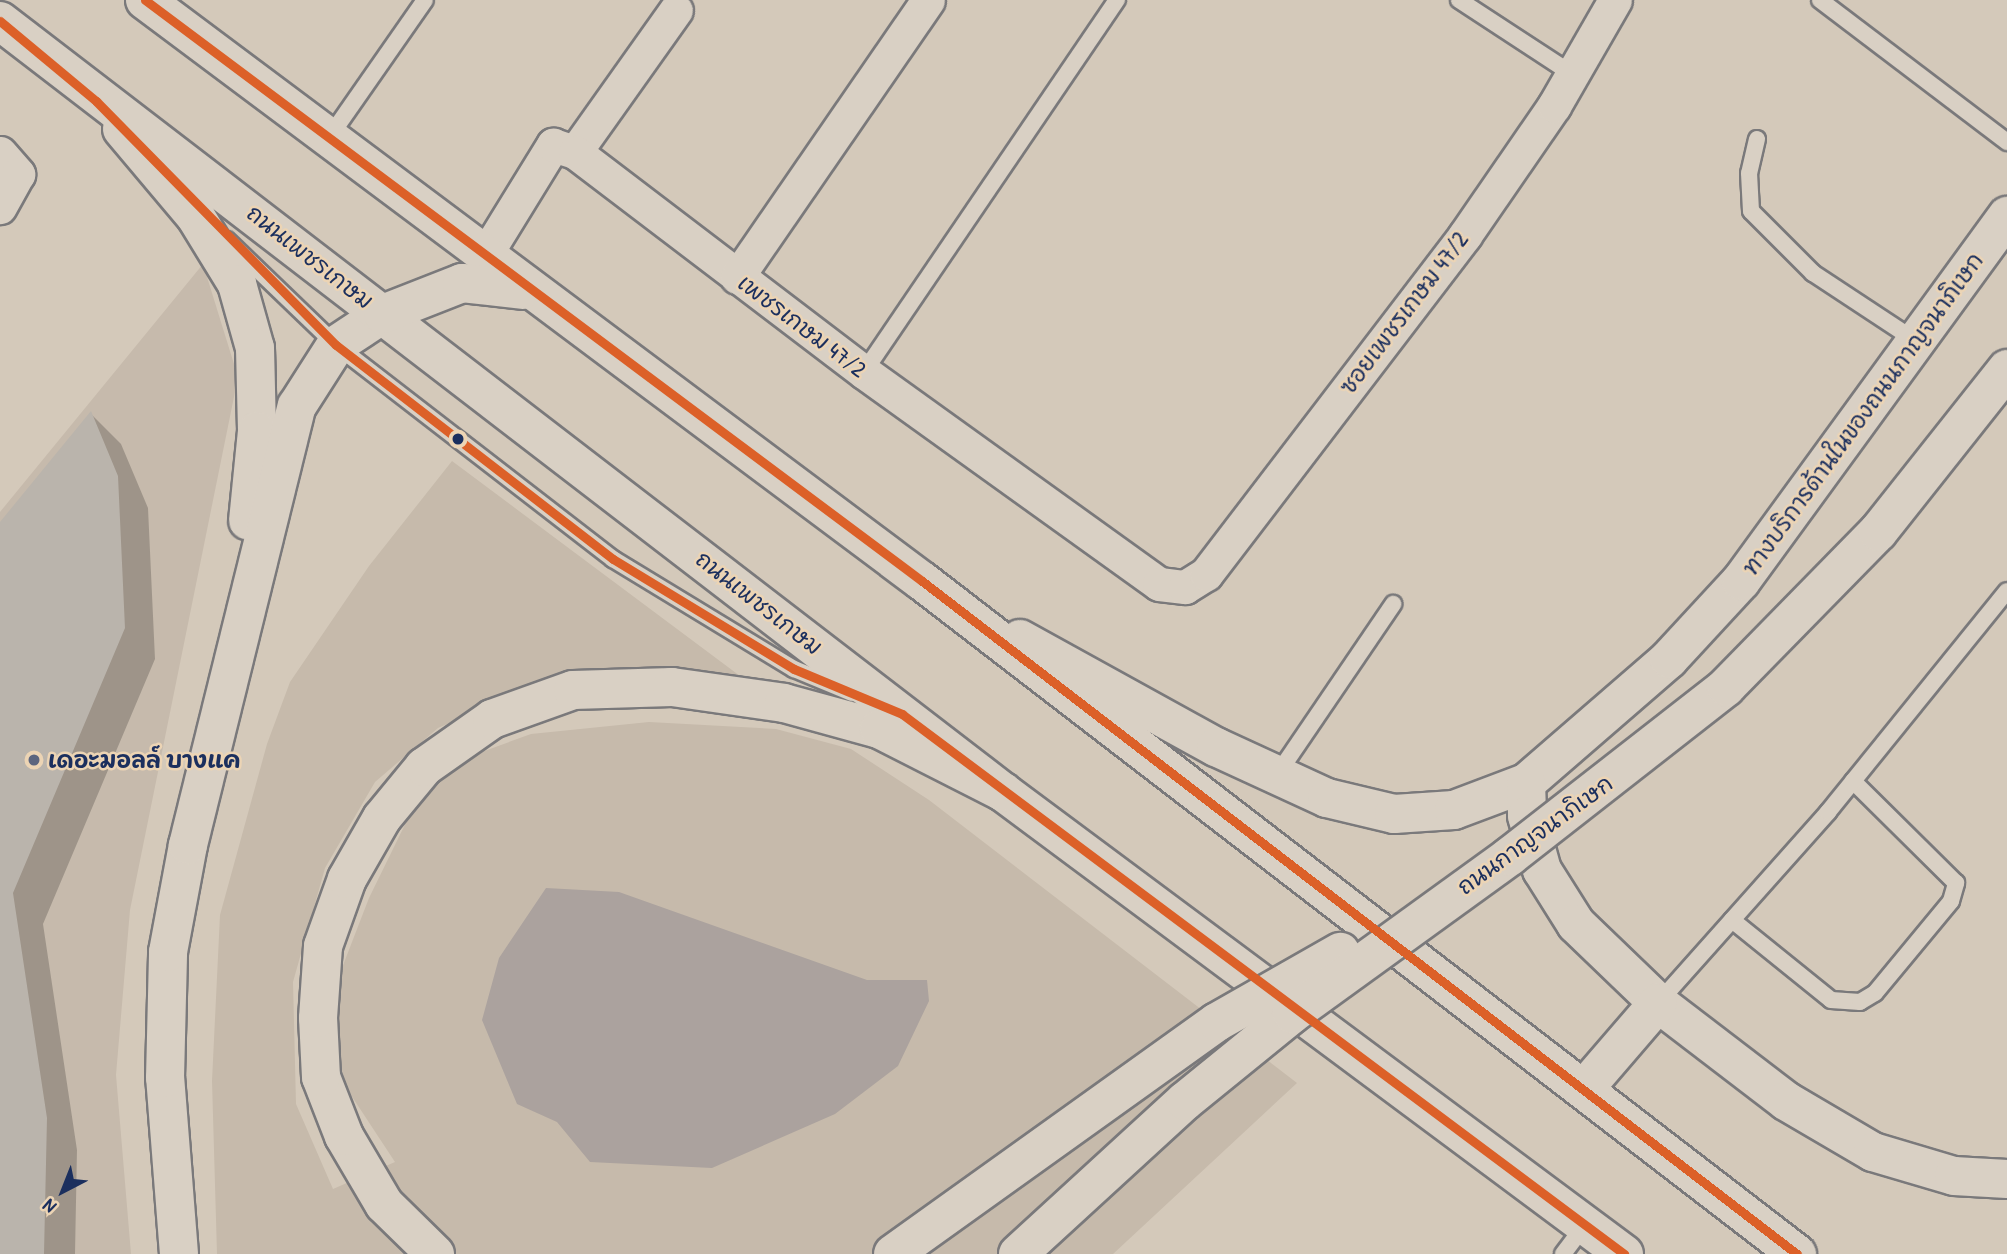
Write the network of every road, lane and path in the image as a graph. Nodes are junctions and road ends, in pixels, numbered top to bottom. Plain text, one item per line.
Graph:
1 (145, 0) edge
2 (425, 0) edge
3 (928, 0) edge
4 (1117, 0) edge
5 (1459, 0) edge
6 (1615, 0) edge
7 (1820, 0) edge
8 (676, 10) dead end
9 (0, 21) edge
10 (40, 51) junction
11 (1572, 74) junction
12 (328, 139) junction
13 (1757, 139) dead end
14 (2007, 142) edge
15 (575, 152) junction
16 (0, 153) edge
17 (157, 166) junction
18 (0, 207) edge
19 (2007, 216) edge
20 (484, 257) junction
21 (737, 276) junction
22 (529, 291) junction
23 (383, 314) junction
24 (1918, 342) junction
25 (336, 345) junction
26 (2007, 369) edge
27 (864, 372) junction
28 (922, 580) junction
29 (1159, 584) joint
30 (2007, 591) edge
31 (1393, 604) dead end
32 (232, 669) junction
33 (902, 714) junction
34 (1277, 775) junction
35 (1853, 781) junction
36 (1526, 783) junction
37 (1003, 792) junction
38 (1510, 856) junction
39 (1732, 920) junction
40 (1658, 1003) junction
41 (1584, 1089) junction
42 (2007, 1179) edge
43 (1574, 1239) edge
44 (178, 1254) edge
45 (435, 1254) edge
46 (893, 1254) edge
47 (1018, 1254) edge
48 (1624, 1254) edge
49 (1797, 1254) edge

1 - 12 main road
2 - 12 lane
3 - 21 street
4 - 27 lane
5 - 11 lane
6 - 11 street, ซอยเพชรเกษม 47/2
7 - 14 lane
8 - 15 street
9 - 10 main road, ถนนเพชรเกษม
10 - 17 main road
10 - 23 main road, ถนนเพชรเกษม
11 - 29 street, ซอยเพชรเกษม 47/2
12 - 20 main road
13 - 24 lane
15 - 20 street
15 - 21 street, เพชรเกษม 47/2
16 - 18 street
17 - 25 lane
17 - 32 main road
19 - 24 main road, ทางบริการด้านในของถนนกาญจนาภิเษก
20 - 22 main road
21 - 27 street, เพชรเกษม 47/2
22 - 23 main road
22 - 28 main road
23 - 25 main road
23 - 33 main road, ถนนเพชรเกษม
24 - 36 main road, ทางบริการด้านในของถนนกาญจนาภิเษก
25 - 32 main road
25 - 33 lane
26 - 38 main road, ถนนกาญจนาภิเษก, bridge
27 - 29 street, เพชรเกษม 47/2
28 - 34 main road, ทางบริการด้านในของถนนกาญจนาภิเษก
28 - 41 main road
30 - 35 lane
31 - 34 lane
32 - 44 main road
33 - 37 main road, ถนนเพชรเกษม
34 - 36 main road, ทางบริการด้านในของถนนกาญจนาภิเษก
35 - 39 lane
35 - 39 lane
36 - 40 main road
37 - 43 main road, ถนนเพชรเกษม
37 - 45 main road
38 - 46 main road, bridge
38 - 47 main road, ถนนกาญจนาภิเษก, bridge
39 - 40 lane
40 - 41 main road
40 - 42 main road
41 - 49 main road
43 - 48 main road, ถนนเพชรเกษม

